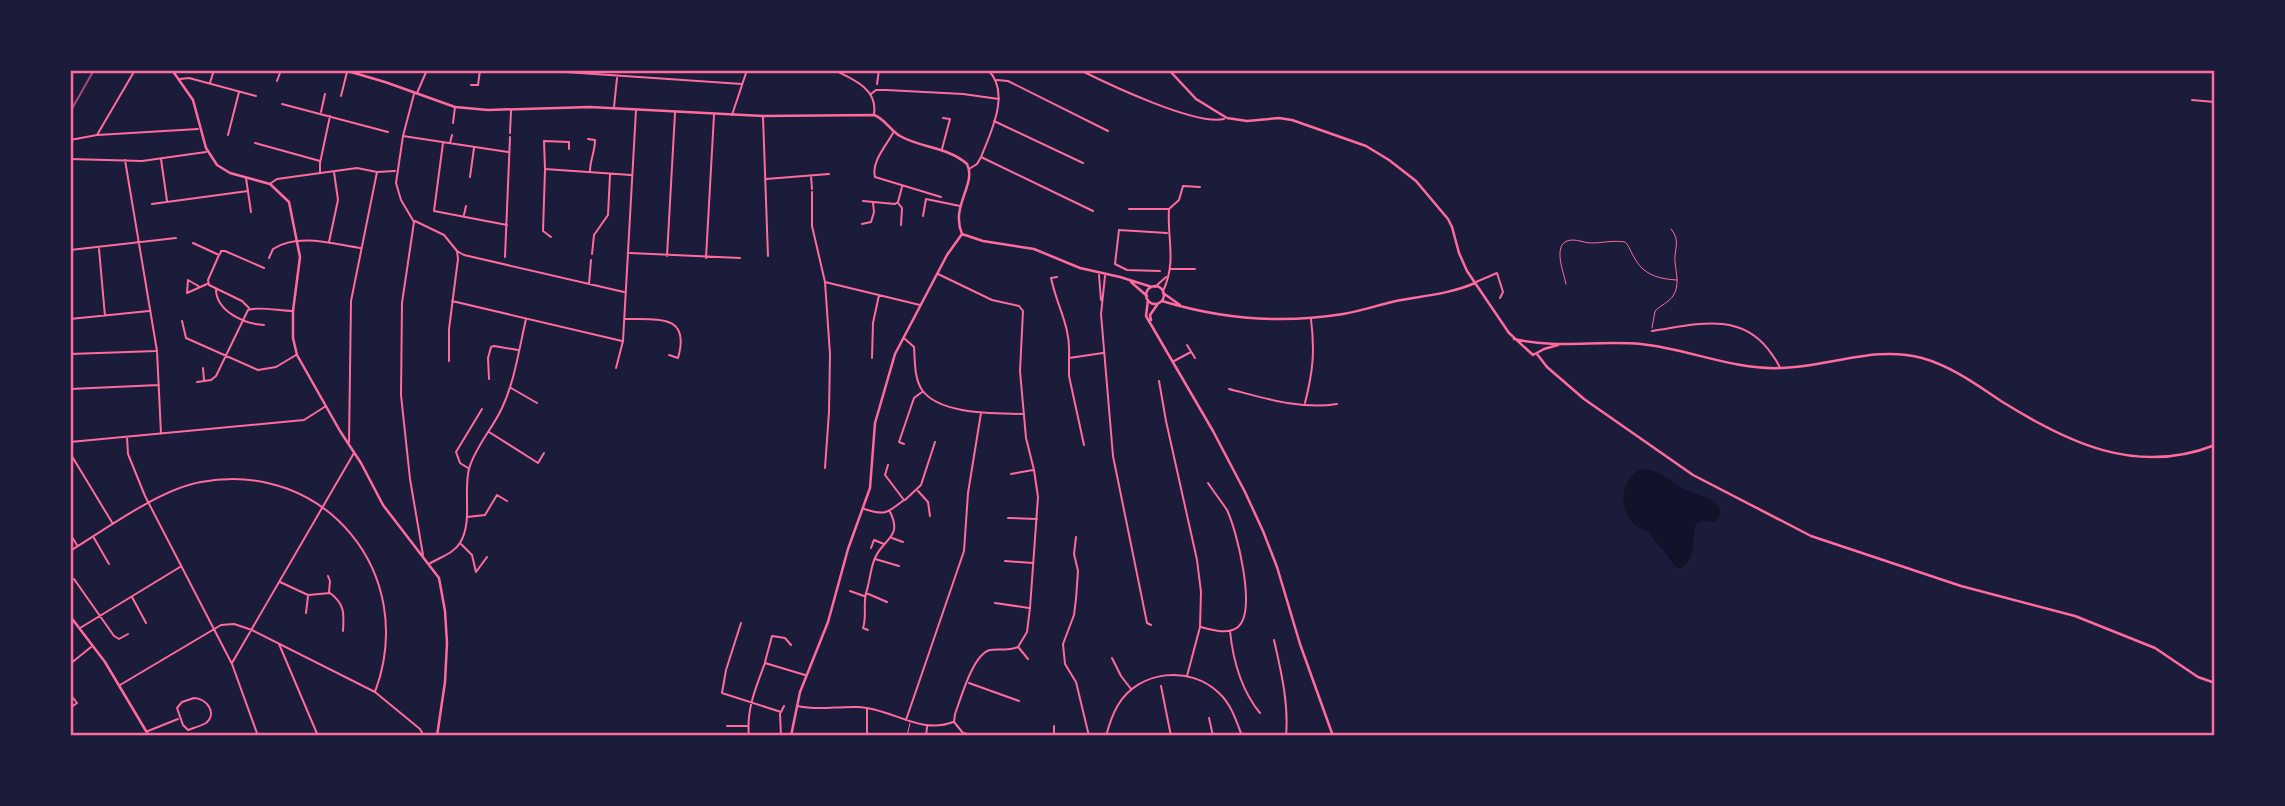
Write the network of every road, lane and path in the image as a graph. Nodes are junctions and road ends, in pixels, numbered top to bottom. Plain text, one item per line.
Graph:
1 (135, 70) edge
2 (172, 70) edge
3 (214, 70) edge
4 (281, 70) edge
5 (345, 70) edge
6 (427, 70) edge
7 (480, 70) edge
8 (536, 70) edge
9 (747, 70) edge
10 (834, 70) edge
11 (878, 70) edge
12 (988, 70) edge
13 (1080, 70) edge
14 (1169, 70) edge
15 (617, 76) junction
16 (180, 79) junction
17 (997, 80) junction
18 (277, 81) dead end
19 (210, 84) junction
20 (742, 84) junction
21 (877, 84) dead end
22 (471, 85) dead end
23 (239, 92) junction
24 (415, 93) junction
25 (325, 94) dead end
26 (870, 94) junction
27 (256, 96) dead end
28 (341, 96) dead end
29 (999, 99) junction
30 (2192, 100) dead end
31 (2215, 102) edge
32 (282, 104) dead end
33 (455, 107) junction
34 (614, 108) junction
35 (636, 109) junction
36 (511, 111) junction
37 (675, 112) junction
38 (321, 113) junction
39 (714, 114) junction
40 (732, 115) junction
41 (874, 115) junction
42 (330, 116) junction
43 (763, 116) junction
44 (1226, 117) junction
45 (943, 118) dead end
46 (993, 121) junction
47 (453, 123) dead end
48 (199, 129) junction
49 (1108, 131) dead end
50 (388, 132) dead end
51 (894, 132) junction
52 (510, 133) dead end
53 (97, 135) junction
54 (228, 135) dead end
55 (452, 135) dead end
56 (403, 136) junction
57 (510, 137) dead end
58 (588, 139) dead end
59 (70, 141) edge
60 (255, 143) dead end
61 (443, 143) junction
62 (450, 144) junction
63 (474, 148) junction
64 (569, 149) dead end
65 (941, 150) junction
66 (207, 152) junction
67 (509, 152) junction
68 (981, 157) junction
69 (70, 159) edge
70 (160, 159) junction
71 (125, 160) junction
72 (320, 161) junction
73 (1083, 163) dead end
74 (545, 169) junction
75 (969, 169) junction
76 (334, 171) junction
77 (396, 171) junction
78 (377, 172) junction
79 (590, 172) junction
80 (320, 173) junction
81 (610, 173) junction
82 (829, 173) dead end
83 (811, 175) junction
84 (632, 176) junction
85 (246, 177) junction
86 (470, 177) dead end
87 (876, 178) junction
88 (765, 179) junction
89 (870, 180) dead end
90 (270, 184) junction
91 (903, 186) junction
92 (1200, 187) dead end
93 (248, 191) junction
94 (940, 197) dead end
95 (863, 201) dead end
96 (167, 202) junction
97 (873, 202) junction
98 (898, 203) junction
99 (152, 204) dead end
100 (466, 206) dead end
101 (960, 206) junction
102 (1129, 209) dead end
103 (1169, 209) junction
104 (1093, 211) dead end
105 (251, 212) dead end
106 (464, 216) junction
107 (923, 216) dead end
108 (414, 220) junction
109 (862, 224) dead end
110 (507, 225) junction
111 (901, 225) dead end
112 (1671, 229) dead end
113 (1168, 233) junction
114 (962, 234) junction
115 (551, 237) dead end
116 (176, 238) dead end
117 (297, 242) junction
118 (140, 243) junction
119 (193, 243) dead end
120 (329, 244) junction
121 (99, 248) junction
122 (362, 248) junction
123 (70, 250) edge
124 (457, 251) junction
125 (629, 253) junction
126 (592, 254) dead end
127 (219, 255) junction
128 (667, 256) junction
129 (768, 256) dead end
130 (505, 257) dead end
131 (270, 258) dead end
132 (706, 258) junction
133 (740, 258) dead end
134 (591, 260) dead end
135 (264, 268) dead end
136 (1170, 268) junction
137 (1195, 269) dead end
138 (1160, 271) dead end
139 (1099, 273) junction
140 (937, 274) junction
141 (1106, 274) junction
142 (1167, 276) junction
143 (1057, 277) dead end
144 (1129, 280) junction
145 (1677, 280) junction
146 (825, 282) junction
147 (208, 283) junction
148 (1475, 283) junction
149 (1566, 284) dead end
150 (589, 285) junction
151 (200, 287) dead end
152 (1154, 287) junction
153 (216, 289) junction
154 (626, 292) junction
155 (1163, 292) junction
156 (879, 294) junction
157 (1147, 298) junction
158 (1500, 298) dead end
159 (453, 301) junction
160 (1101, 301) junction
161 (1160, 302) junction
162 (70, 303) edge
163 (921, 305) junction
164 (1182, 307) junction
165 (249, 309) junction
166 (151, 311) junction
167 (293, 311) junction
168 (105, 316) junction
169 (1311, 318) junction
170 (70, 319) edge
171 (526, 319) junction
172 (624, 319) junction
173 (241, 320) junction
174 (183, 321) dead end
175 (1152, 324) junction
176 (264, 325) dead end
177 (1651, 331) joint
178 (903, 338) junction
179 (1514, 339) junction
180 (623, 341) junction
181 (1533, 343) junction
182 (1187, 345) dead end
183 (1562, 345) junction
184 (1527, 350) junction
185 (158, 351) junction
186 (519, 351) junction
187 (1191, 352) junction
188 (1538, 352) junction
189 (1104, 353) junction
190 (70, 354) edge
191 (226, 355) junction
192 (297, 355) junction
193 (669, 355) dead end
194 (872, 358) dead end
195 (1069, 358) junction
196 (1195, 358) dead end
197 (449, 361) dead end
198 (1174, 361) junction
199 (203, 368) dead end
200 (616, 368) dead end
201 (1780, 369) junction
202 (489, 379) dead end
203 (204, 381) junction
204 (1160, 381) dead end
205 (197, 382) dead end
206 (160, 385) junction
207 (510, 387) junction
208 (1229, 388) dead end
209 (70, 389) edge
210 (923, 391) junction
211 (537, 403) dead end
212 (1305, 404) junction
213 (1337, 404) dead end
214 (326, 407) junction
215 (482, 409) dead end
216 (981, 413) junction
217 (1023, 414) junction
218 (489, 431) junction
219 (161, 434) junction
220 (127, 437) junction
221 (1087, 438) dead end
222 (1083, 440) junction
223 (70, 442) edge
224 (935, 442) dead end
225 (904, 444) dead end
226 (349, 445) junction
227 (1084, 445) dead end
228 (2215, 445) edge
229 (70, 453) edge
230 (354, 453) junction
231 (544, 453) dead end
232 (888, 465) dead end
233 (469, 468) junction
234 (825, 468) dead end
235 (1034, 470) junction
236 (1012, 474) dead end
237 (1208, 483) dead end
238 (917, 491) junction
239 (904, 500) junction
240 (507, 501) dead end
241 (149, 503) junction
242 (322, 507) junction
243 (863, 508) junction
244 (890, 512) junction
245 (930, 516) dead end
246 (466, 517) junction
247 (1008, 518) dead end
248 (1038, 519) junction
249 (113, 525) junction
250 (70, 534) edge
251 (94, 537) junction
252 (1076, 537) dead end
253 (891, 538) junction
254 (903, 542) dead end
255 (460, 544) junction
256 (885, 544) junction
257 (78, 546) junction
258 (871, 548) dead end
259 (70, 551) edge
260 (424, 556) junction
261 (487, 557) dead end
262 (875, 559) junction
263 (1005, 561) dead end
264 (108, 564) dead end
265 (429, 564) junction
266 (1034, 564) junction
267 (181, 566) junction
268 (899, 566) dead end
269 (328, 576) dead end
270 (74, 579) dead end
271 (279, 582) junction
272 (850, 591) dead end
273 (329, 593) junction
274 (865, 594) junction
275 (308, 595) junction
276 (131, 597) junction
277 (887, 602) dead end
278 (995, 603) dead end
279 (1030, 608) junction
280 (306, 613) dead end
281 (100, 616) junction
282 (70, 617) edge
283 (741, 622) dead end
284 (146, 623) dead end
285 (1151, 625) dead end
286 (1200, 627) junction
287 (79, 628) junction
288 (214, 629) junction
289 (252, 630) junction
290 (739, 630) junction
291 (868, 630) dead end
292 (343, 631) dead end
293 (1230, 631) junction
294 (745, 632) dead end
295 (128, 634) dead end
296 (1274, 640) dead end
297 (279, 644) junction
298 (791, 645) dead end
299 (93, 646) junction
300 (1018, 647) junction
301 (1112, 658) dead end
302 (1028, 659) dead end
303 (232, 663) junction
304 (765, 663) junction
305 (70, 664) edge
306 (806, 676) junction
307 (1187, 676) junction
308 (968, 683) junction
309 (2215, 683) edge
310 (119, 686) junction
311 (1161, 686) dead end
312 (1132, 690) junction
313 (375, 692) junction
314 (70, 694) edge
315 (1020, 701) dead end
316 (751, 704) junction
317 (796, 705) junction
318 (784, 706) dead end
319 (70, 708) edge
320 (867, 708) junction
321 (780, 712) junction
322 (1260, 713) dead end
323 (180, 718) junction
324 (1209, 718) dead end
325 (906, 720) junction
326 (911, 721) junction
327 (954, 722) junction
328 (727, 726) dead end
329 (748, 726) junction
330 (928, 726) junction
331 (1054, 726) dead end
332 (148, 734) edge
333 (258, 736) edge
334 (318, 736) edge
335 (424, 736) edge
336 (437, 736) edge
337 (749, 736) edge
338 (781, 736) edge
339 (791, 736) edge
340 (867, 736) edge
341 (907, 736) edge
342 (926, 736) edge
343 (970, 736) edge
344 (977, 736) edge
345 (1054, 736) edge
346 (1088, 736) edge
347 (1106, 736) edge
348 (1171, 736) edge
349 (1213, 736) edge
350 (1242, 736) edge
351 (1286, 736) edge
352 (1333, 736) edge

1 - 53 street
2 - 16 street
3 - 19 street
4 - 18 street
5 - 24 street
5 - 28 street
6 - 24 street
7 - 22 street
8 - 15 street
9 - 20 street
10 - 26 street
11 - 21 street
12 - 17 street
13 - 44 street
14 - 44 street
15 - 20 street
15 - 34 street
16 - 19 street
16 - 48 street
17 - 29 street
17 - 49 street
19 - 23 street
20 - 40 street
23 - 27 street
23 - 54 street
24 - 33 street
24 - 56 street
25 - 38 street
26 - 29 street
26 - 41 street
29 - 46 street
30 - 31 street
32 - 38 street
33 - 36 street
33 - 47 street
34 - 35 street
34 - 36 street
35 - 37 street
35 - 84 street
36 - 52 street
37 - 39 street
37 - 128 street
38 - 42 street
39 - 40 street
39 - 132 street
40 - 43 street
41 - 43 street
41 - 51 street
42 - 50 street
42 - 72 street
43 - 88 street
44 - 148 street
45 - 65 street
46 - 68 street
46 - 73 street
48 - 53 street
48 - 66 street
51 - 65 street
51 - 87 street
53 - 59 street
55 - 62 street
56 - 61 street
56 - 77 street
57 - 67 street
58 - 79 street
60 - 72 street
61 - 62 street
61 - 106 street
62 - 63 street
63 - 67 street
63 - 86 street
64 - 74 street
65 - 75 street
66 - 70 street
66 - 85 street
67 - 110 street
68 - 75 street
68 - 104 street
69 - 71 street
70 - 71 street
70 - 96 street
71 - 118 street
72 - 80 street
74 - 79 street
74 - 115 street
75 - 101 street
76 - 78 street
76 - 80 street
76 - 120 street
77 - 78 street
77 - 108 street
78 - 122 street
79 - 81 street
80 - 90 street
81 - 84 street
81 - 126 street
82 - 83 street
83 - 88 street
83 - 146 street
84 - 125 street
85 - 90 street
85 - 93 street
87 - 89 street
87 - 91 street
88 - 129 street
90 - 117 street
91 - 94 street
91 - 98 street
92 - 103 street
93 - 96 street
93 - 105 street
95 - 97 street
96 - 99 street
97 - 98 street
97 - 109 street
98 - 111 street
100 - 106 street
101 - 107 street
101 - 114 street
102 - 103 street
103 - 113 street
106 - 110 street
108 - 124 street
108 - 260 street
110 - 130 street
112 - 145 lane
113 - 136 street
113 - 138 street
114 - 139 street
114 - 140 street
116 - 118 street
117 - 120 street
117 - 131 street
117 - 167 street
118 - 121 street
118 - 166 street
119 - 127 street
120 - 122 street
121 - 123 street
121 - 168 street
122 - 226 street
124 - 150 street
124 - 159 street
125 - 128 street
125 - 154 street
127 - 135 street
127 - 147 street
128 - 132 street
132 - 133 street
134 - 150 street
136 - 137 street
136 - 142 street
139 - 141 street
139 - 160 street
140 - 163 street
140 - 217 street
141 - 144 street
141 - 160 street
142 - 152 street
142 - 155 street
143 - 195 street
144 - 152 street
144 - 157 street
145 - 149 lane
145 - 177 lane
146 - 156 street
146 - 234 street
147 - 151 street
147 - 153 street
148 - 158 street
148 - 169 street
148 - 179 street
150 - 154 street
152 - 155 street
152 - 157 street
153 - 165 street
153 - 173 street
154 - 172 street
155 - 161 street
155 - 164 street
156 - 163 street
156 - 194 street
157 - 161 street
157 - 175 street
159 - 171 street
159 - 197 street
160 - 189 street
161 - 164 street
161 - 175 street
162 - 170 street
163 - 178 street
164 - 169 street
165 - 167 street
165 - 173 street
166 - 168 street
166 - 185 street
167 - 192 street
168 - 170 street
169 - 212 street
171 - 180 street
171 - 186 street
172 - 180 street
172 - 193 street
173 - 176 street
173 - 191 street
174 - 191 street
175 - 198 street
177 - 201 street
178 - 210 street
178 - 243 street
179 - 181 street
179 - 184 street
180 - 200 street
181 - 183 street
181 - 184 street
181 - 188 street
182 - 187 street
183 - 188 street
183 - 201 street
184 - 188 street
185 - 190 street
185 - 206 street
186 - 202 street
186 - 207 street
187 - 196 street
187 - 198 street
188 - 309 street
189 - 195 street
189 - 285 street
191 - 192 street
191 - 203 street
192 - 214 street
195 - 222 street
198 - 352 street
199 - 203 street
201 - 228 street
203 - 205 street
204 - 286 street
206 - 209 street
206 - 219 street
207 - 211 street
207 - 218 street
208 - 212 street
210 - 216 street
210 - 225 street
212 - 213 street
214 - 219 street
214 - 226 street
215 - 233 street
216 - 217 street
216 - 325 street
217 - 235 street
218 - 231 street
218 - 233 street
219 - 220 street
220 - 223 street
220 - 241 street
221 - 222 street
222 - 227 street
224 - 238 street
226 - 230 street
229 - 249 street
230 - 242 street
230 - 260 street
232 - 239 street
233 - 246 street
235 - 236 street
235 - 248 street
237 - 293 street
238 - 239 street
238 - 245 street
239 - 244 street
240 - 246 street
241 - 242 street
241 - 249 street
241 - 267 street
242 - 271 street
242 - 313 street
243 - 244 street
243 - 306 street
244 - 253 street
246 - 255 street
247 - 248 street
248 - 266 street
249 - 251 street
250 - 257 street
251 - 257 street
251 - 264 street
252 - 346 street
253 - 254 street
253 - 256 street
255 - 261 street
255 - 265 street
256 - 258 street
256 - 262 street
257 - 259 street
260 - 265 street
262 - 268 street
262 - 274 street
263 - 266 street
265 - 336 street
266 - 279 street
267 - 276 street
267 - 288 street
269 - 273 street
270 - 281 street
271 - 275 street
271 - 289 street
272 - 274 street
273 - 275 street
273 - 292 street
274 - 277 street
274 - 291 street
275 - 280 street
276 - 281 street
276 - 284 street
278 - 279 street
279 - 300 street
281 - 287 street
281 - 295 street
282 - 287 street
283 - 290 street
286 - 293 street
286 - 307 street
287 - 299 street
288 - 289 street
288 - 303 street
288 - 310 street
289 - 297 street
289 - 303 street
290 - 294 street
290 - 316 street
293 - 322 street
296 - 351 street
297 - 313 street
297 - 334 street
298 - 304 street
299 - 305 street
299 - 310 street
300 - 302 street
300 - 308 street
301 - 312 street
303 - 333 street
304 - 306 street
304 - 316 street
306 - 317 street
307 - 312 street
307 - 350 street
308 - 315 street
308 - 327 street
310 - 332 street
311 - 348 street
312 - 347 street
313 - 335 street
314 - 319 street
316 - 321 street
316 - 329 street
317 - 320 street
317 - 339 street
318 - 321 street
320 - 325 street
320 - 340 street
321 - 338 street
323 - 323 street
323 - 332 street
324 - 349 street
325 - 326 street
326 - 330 street
326 - 341 lane
327 - 330 street
327 - 343 street
328 - 329 street
329 - 337 street
330 - 342 street
331 - 345 street
343 - 344 street

